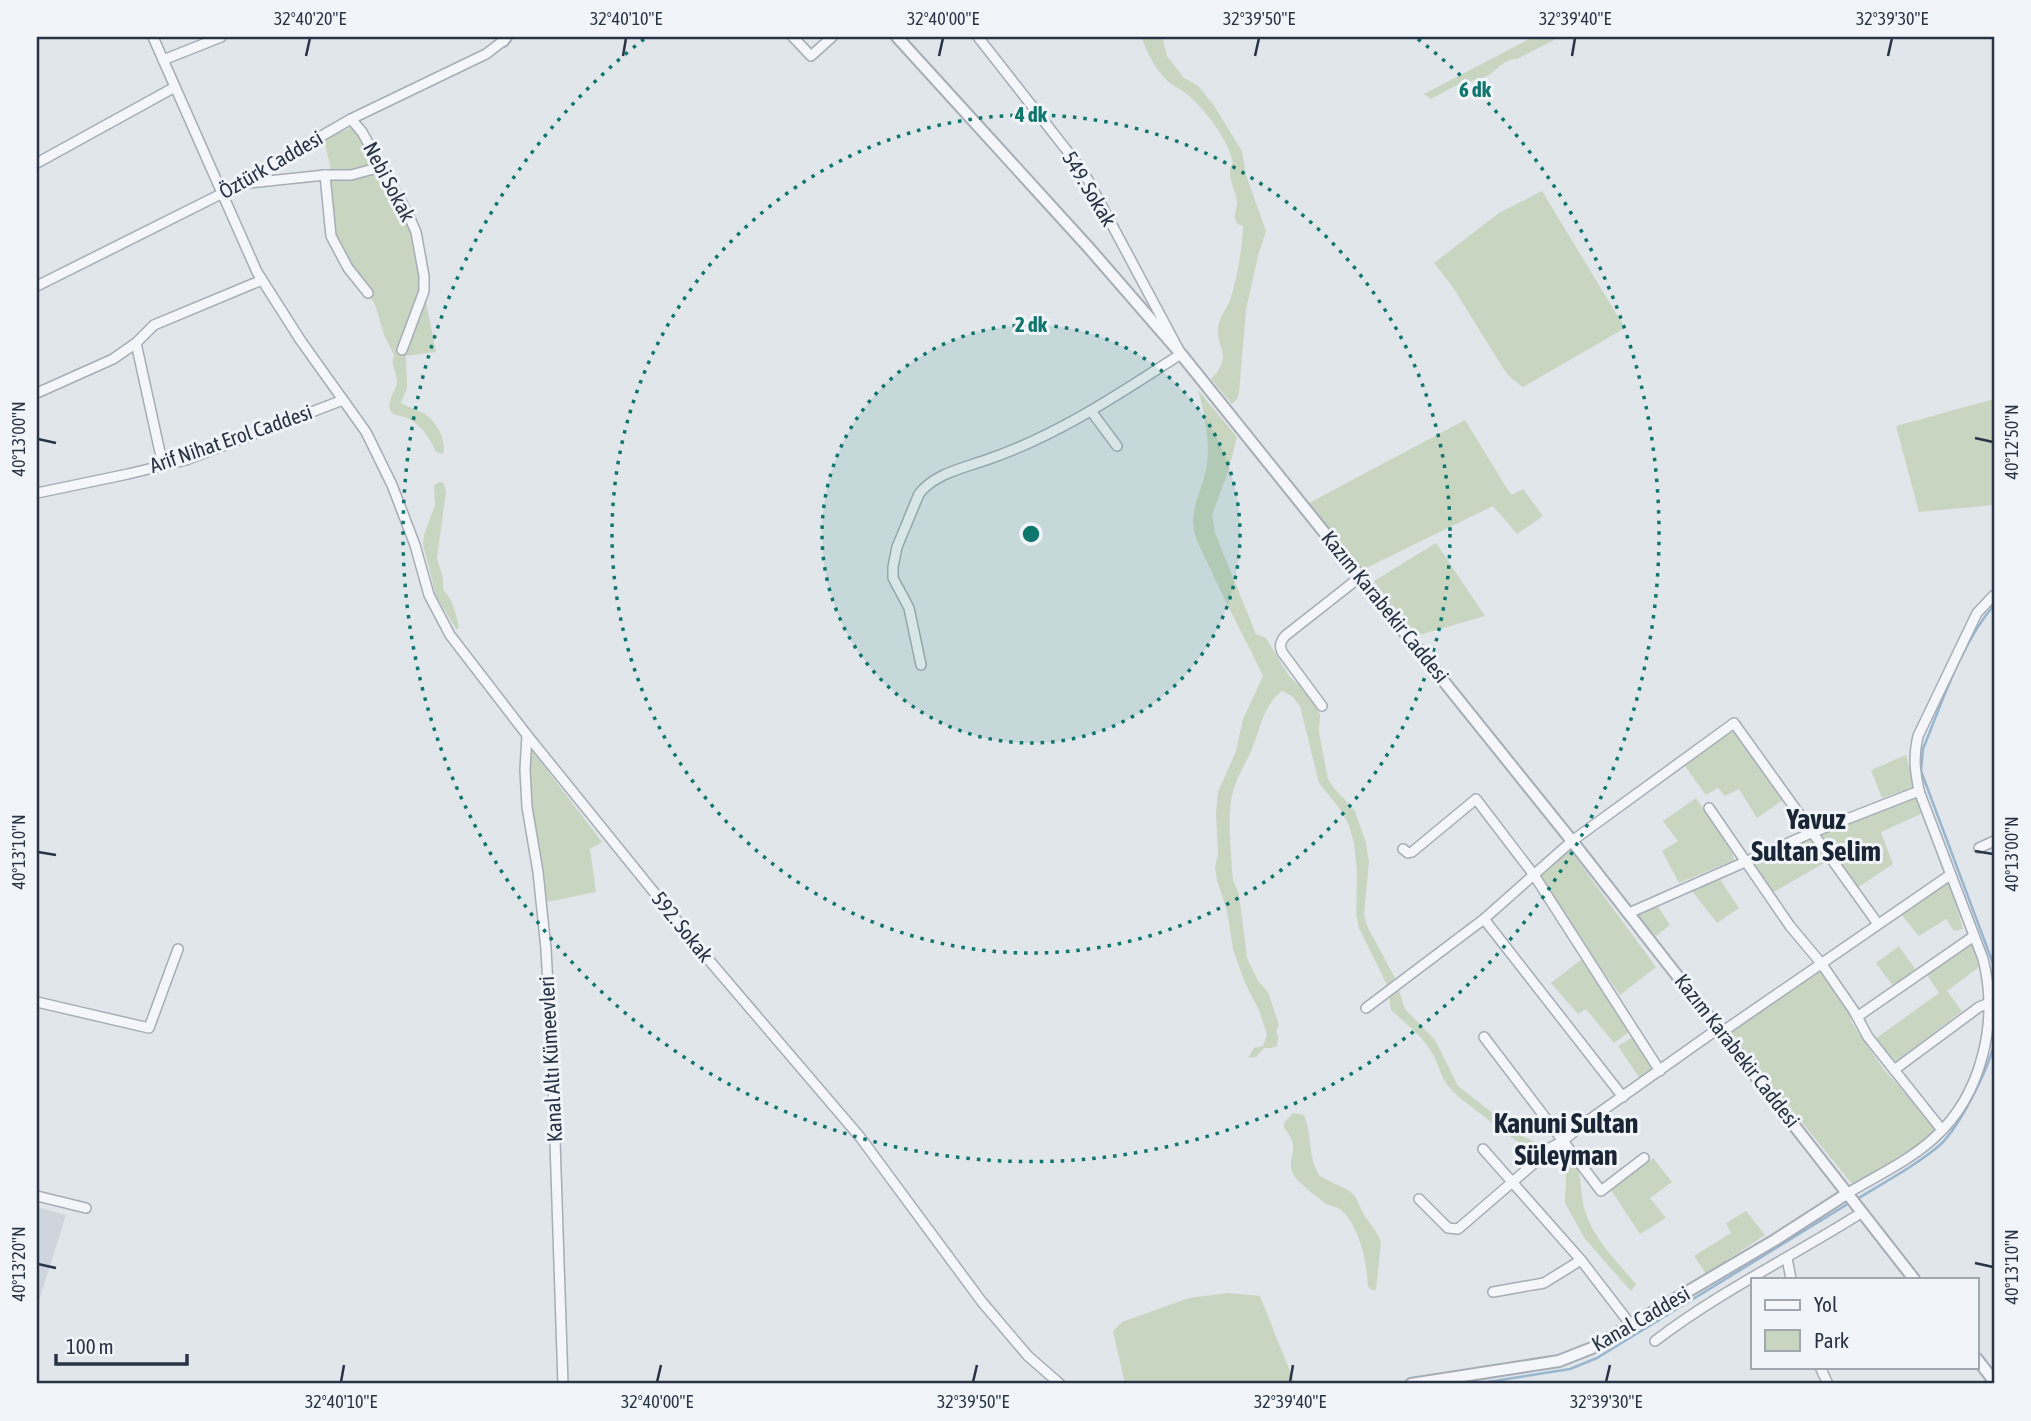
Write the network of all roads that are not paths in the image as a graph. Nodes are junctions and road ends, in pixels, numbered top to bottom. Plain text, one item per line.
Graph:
1 (153, 37) edge
2 (222, 37) edge
3 (793, 37) edge
4 (832, 37) edge
5 (897, 37) edge
6 (978, 37) edge
7 (504, 39) edge
8 (163, 60) junction
9 (175, 87) junction
10 (351, 119) junction
11 (37, 163) edge
12 (381, 167) junction
13 (325, 175) junction
14 (239, 184) junction
15 (221, 194) junction
16 (262, 280) junction
17 (37, 286) edge
18 (368, 293) dead end
19 (136, 343) junction
20 (402, 350) dead end
21 (1181, 354) junction
22 (37, 393) edge
23 (343, 400) junction
24 (1091, 411) junction
25 (1117, 446) dead end
26 (163, 466) junction
27 (37, 493) edge
28 (1360, 577) junction
29 (1994, 594) edge
30 (921, 664) dead end
31 (1322, 706) dead end
32 (527, 735) junction
33 (1919, 791) junction
34 (1709, 808) dead end
35 (1811, 833) junction
36 (1573, 841) junction
37 (1994, 841) edge
38 (1979, 848) dead end
39 (1402, 849) dead end
40 (1745, 862) junction
41 (1534, 875) junction
42 (1950, 875) junction
43 (1629, 913) junction
44 (1484, 919) junction
45 (1878, 924) junction
46 (1974, 936) junction
47 (178, 949) dead end
48 (1821, 963) junction
49 (37, 1002) edge
50 (1989, 1003) junction
51 (1366, 1008) dead end
52 (1857, 1017) junction
53 (1720, 1030) junction
54 (1484, 1037) dead end
55 (1894, 1070) junction
56 (1660, 1071) junction
57 (1623, 1097) junction
58 (1942, 1130) junction
59 (1563, 1141) junction
60 (1483, 1149) dead end
61 (1644, 1158) dead end
62 (1513, 1183) junction
63 (1849, 1195) junction
64 (37, 1196) edge
65 (1419, 1199) dead end
66 (86, 1208) dead end
67 (1860, 1211) junction
68 (1787, 1258) junction
69 (1581, 1261) junction
70 (1751, 1278) edge
71 (1752, 1278) edge
72 (1791, 1278) edge
73 (1913, 1278) edge
74 (1493, 1292) dead end
75 (1631, 1325) junction
76 (1655, 1341) dead end
77 (1979, 1362) edge
78 (1994, 1381) edge
79 (563, 1384) edge
80 (1060, 1384) edge
81 (1411, 1384) edge

1 - 8 street, 592. Sokak
2 - 8 street
3 - 4 street
5 - 21 street, Kazım Karabekir Caddesi
6 - 21 street, 549. Sokak
7 - 10 street, Öztürk Caddesi
8 - 9 street, 592. Sokak
9 - 11 street
9 - 15 street, 592. Sokak
10 - 12 street, Nebi Sokak
10 - 14 street, Öztürk Caddesi
12 - 13 street
12 - 20 street, Nebi Sokak
13 - 14 street
13 - 18 street
14 - 15 street, Öztürk Caddesi
15 - 16 street, 592. Sokak
15 - 17 street, Öztürk Caddesi
16 - 19 street
16 - 23 street, 592. Sokak
19 - 22 street
19 - 26 street
21 - 24 street
21 - 28 street, Kazım Karabekir Caddesi
23 - 26 street, Arif Nihat Erol Caddesi
23 - 32 street, 592. Sokak
24 - 25 street
24 - 30 street
26 - 27 street, Arif Nihat Erol Caddesi
28 - 31 street
28 - 36 street, Kazım Karabekir Caddesi
29 - 33 street
32 - 79 street, Kanal Altı Kümeevleri
32 - 80 street, 592. Sokak
33 - 35 street
33 - 42 street
34 - 40 street
35 - 36 street
35 - 40 street
35 - 45 street
36 - 41 street
36 - 43 street, Kazım Karabekir Caddesi
37 - 38 street
39 - 41 street
40 - 43 street
40 - 48 street
41 - 44 street
41 - 56 street
42 - 45 street
42 - 46 street
43 - 53 street, Kazım Karabekir Caddesi
44 - 51 street
44 - 57 street
45 - 48 street
46 - 50 street
46 - 52 street
47 - 49 street
48 - 52 street
48 - 53 street
50 - 55 street
50 - 58 street
52 - 55 street
53 - 56 street
53 - 63 street, Kazım Karabekir Caddesi
54 - 59 street
55 - 58 street
56 - 57 street
57 - 59 street
58 - 63 street
59 - 61 street
59 - 62 street
60 - 62 street
62 - 65 street
62 - 69 street
63 - 67 street, Kazım Karabekir Caddesi
63 - 75 street, Kanal Caddesi
64 - 66 street
67 - 68 street
67 - 73 street
68 - 71 street
68 - 72 street
69 - 74 street
69 - 75 street
70 - 76 street
75 - 81 street, Kanal Caddesi
77 - 78 street

